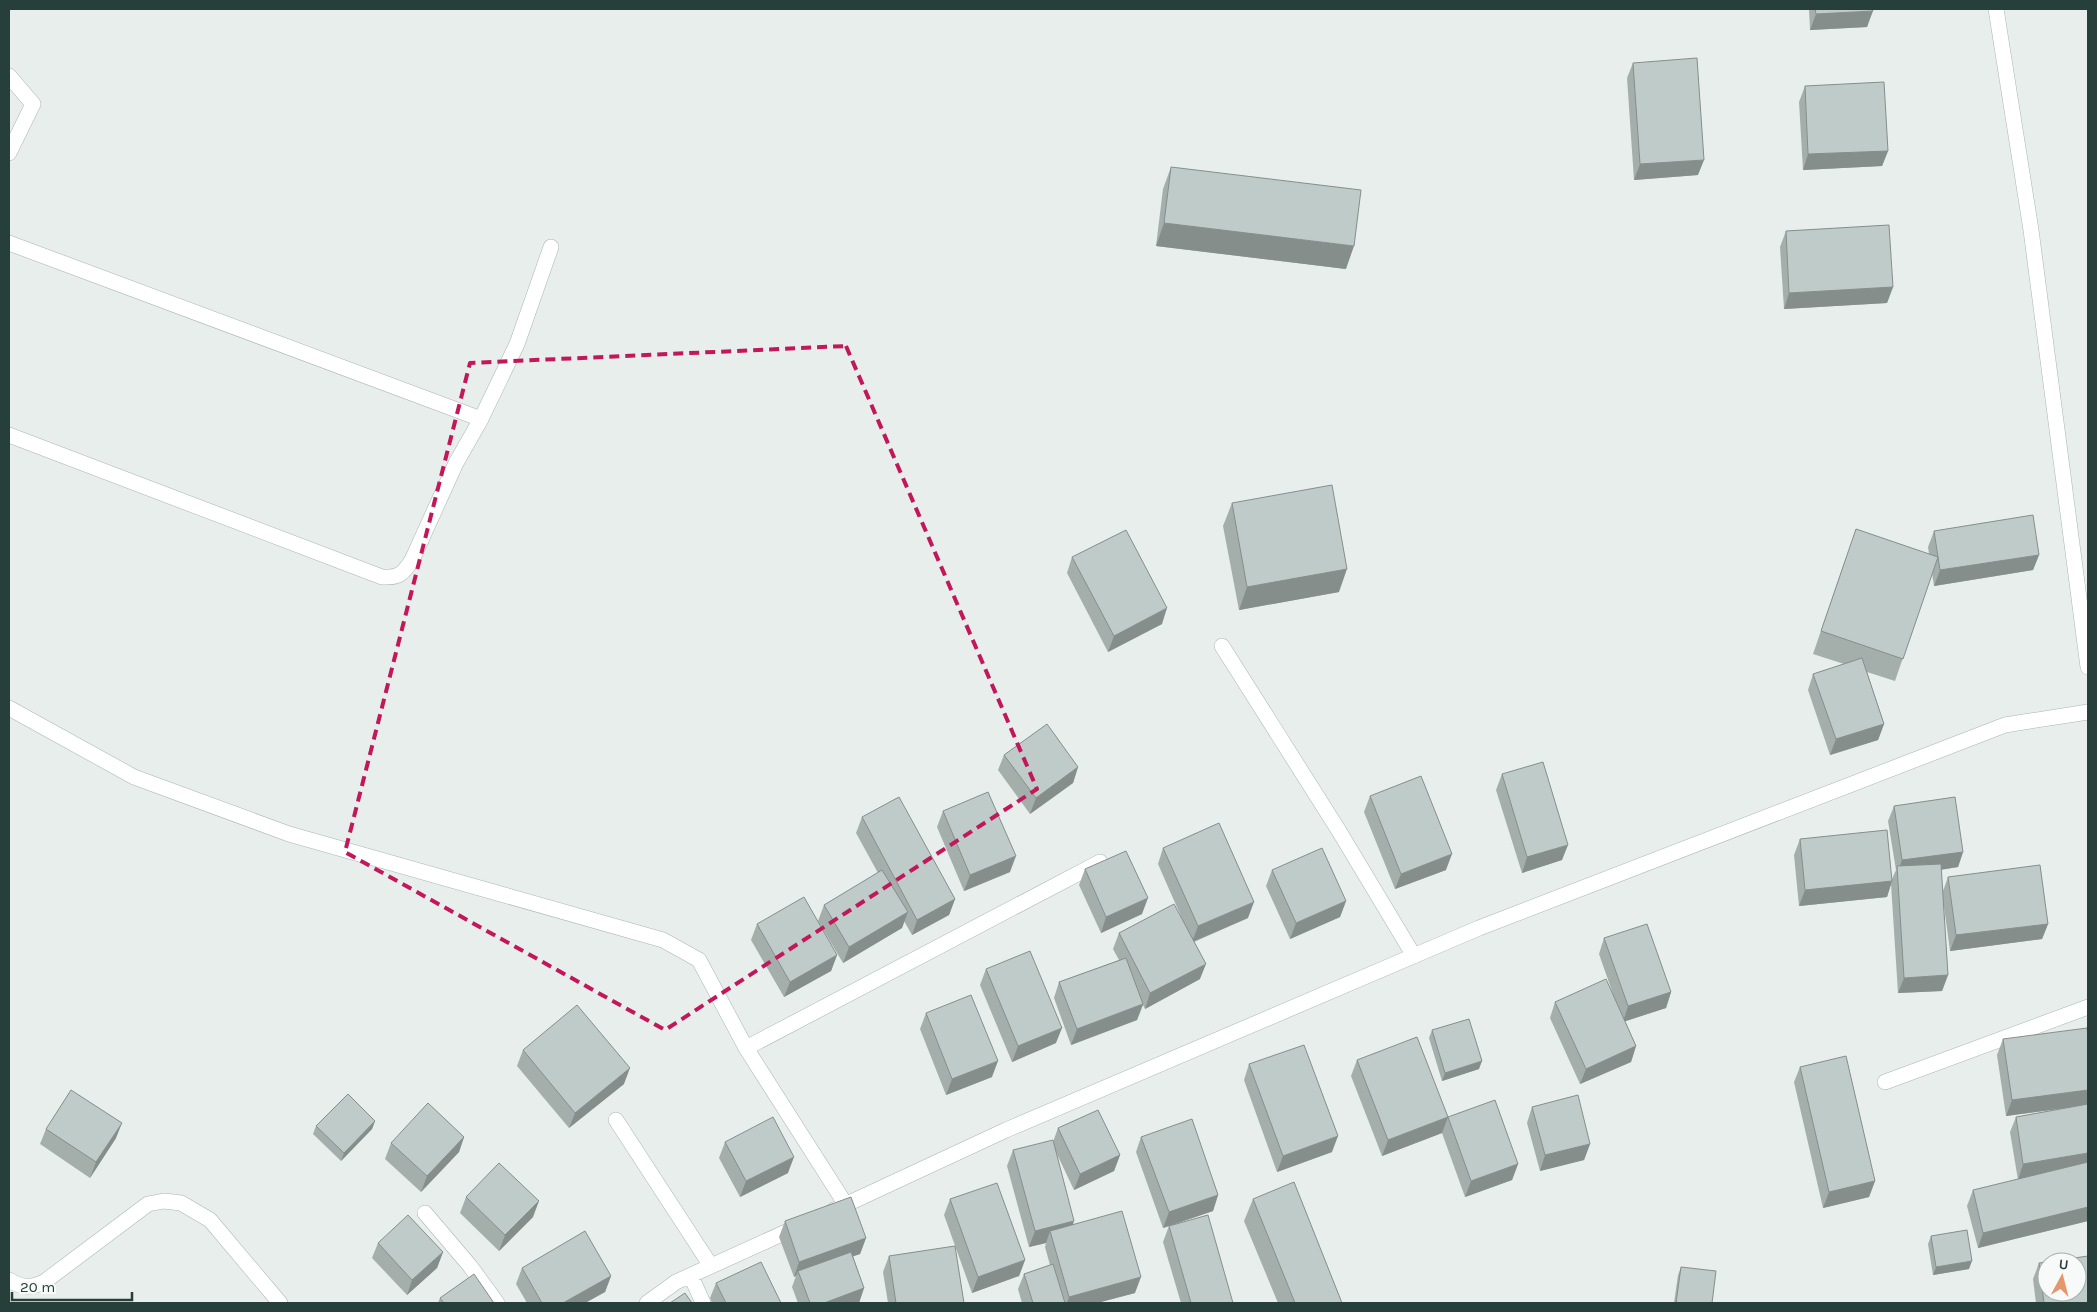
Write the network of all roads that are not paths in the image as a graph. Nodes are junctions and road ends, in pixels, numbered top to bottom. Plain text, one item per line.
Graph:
1 (1996, 9) edge
2 (9, 76) edge
3 (9, 153) edge
4 (9, 243) edge
5 (551, 247) dead end
6 (480, 419) junction
7 (9, 435) edge
8 (1222, 646) dead end
9 (2088, 667) edge
10 (9, 708) edge
11 (2088, 712) edge
12 (1100, 862) edge
13 (1414, 956) junction
14 (2088, 1007) edge
15 (746, 1048) junction
16 (1885, 1082) dead end
17 (616, 1120) dead end
18 (846, 1205) junction
19 (426, 1213) dead end
20 (712, 1266) junction
21 (691, 1276) junction
22 (9, 1280) edge
23 (280, 1303) edge
24 (497, 1303) edge
25 (647, 1303) edge
26 (702, 1303) edge

1 - 9 street
2 - 3 street
4 - 6 street
5 - 6 street
6 - 7 street
8 - 13 street
10 - 15 street
11 - 13 street
12 - 15 street
13 - 18 street
14 - 16 street
15 - 18 street
17 - 20 street
18 - 20 street
19 - 24 street
20 - 21 street
21 - 25 street
21 - 26 street
22 - 23 street

